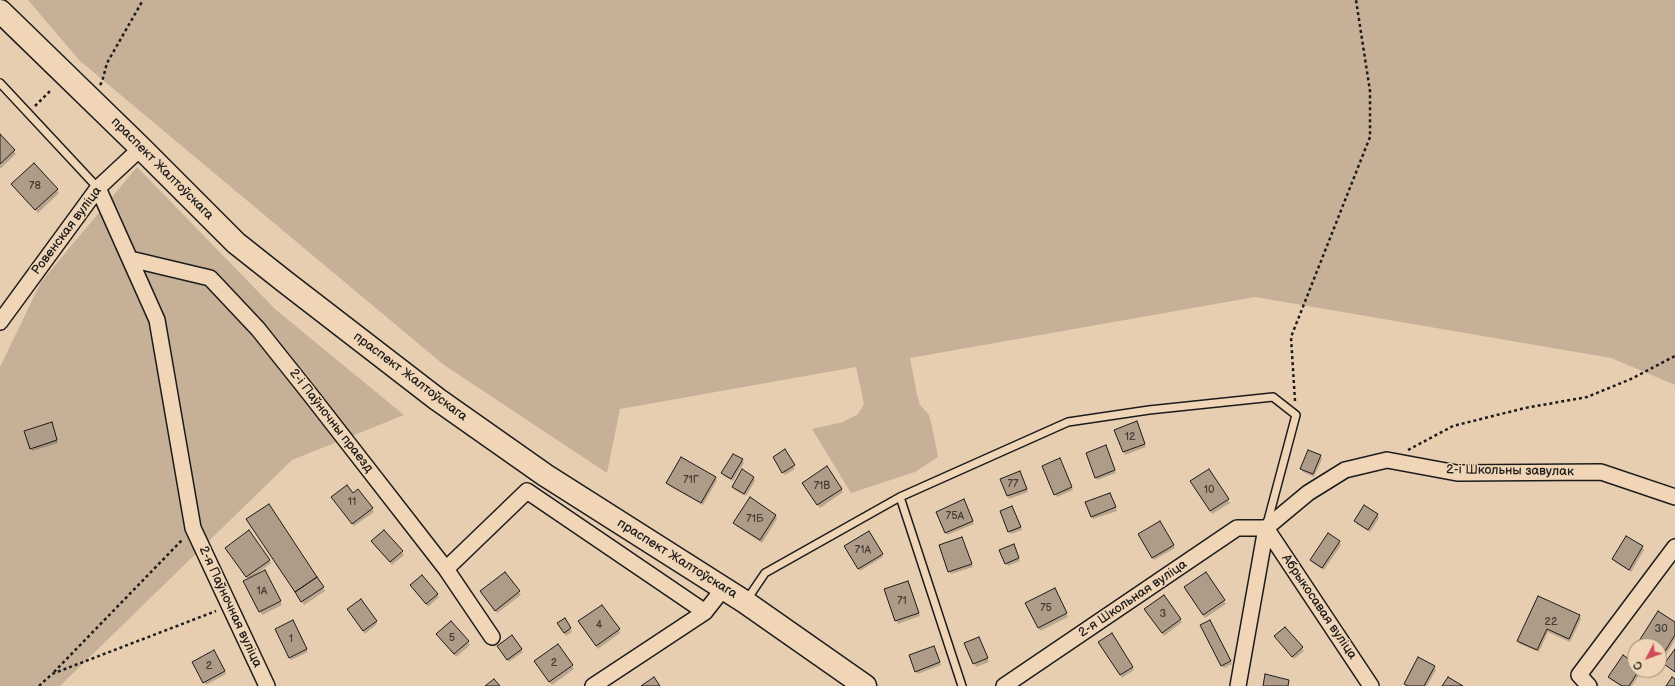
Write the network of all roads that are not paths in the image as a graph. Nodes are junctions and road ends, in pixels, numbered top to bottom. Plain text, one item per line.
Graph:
1 (0, 10) edge
2 (0, 83) edge
3 (142, 148) junction
4 (98, 188) junction
5 (130, 259) junction
6 (0, 322) edge
7 (900, 497) junction
8 (1675, 498) edge
9 (1266, 528) junction
10 (1675, 547) edge
11 (446, 568) junction
12 (723, 589) junction
13 (745, 602) junction
14 (705, 612) junction
15 (492, 637) dead end
16 (267, 686) edge
17 (593, 686) edge
18 (865, 686) edge
19 (962, 686) edge
20 (1004, 686) edge
21 (1238, 686) edge
22 (1371, 686) edge
23 (1589, 686) edge

1 - 3 main road, праспект Жалтоўскага
2 - 4 lane
3 - 4 street, Ровенская вуліца
3 - 12 main road, праспект Жалтоўскага
4 - 5 street, 2-я Паўночная вуліца
4 - 6 street, Ровенская вуліца
5 - 11 street, 2-і Паўночны праезд
5 - 16 street, 2-я Паўночная вуліца
7 - 9 lane
7 - 13 lane
7 - 19 lane
8 - 9 street, 2-і Школьны завулак
9 - 20 street, 2-я Школьная вуліца
9 - 21 street
9 - 22 street, Абрыкосавая вуліца
10 - 23 street
11 - 14 street
11 - 15 street, 2-і Паўночны праезд
12 - 13 main road, праспект Жалтоўскага
12 - 14 street
13 - 18 main road, праспект Жалтоўскага
14 - 17 street

